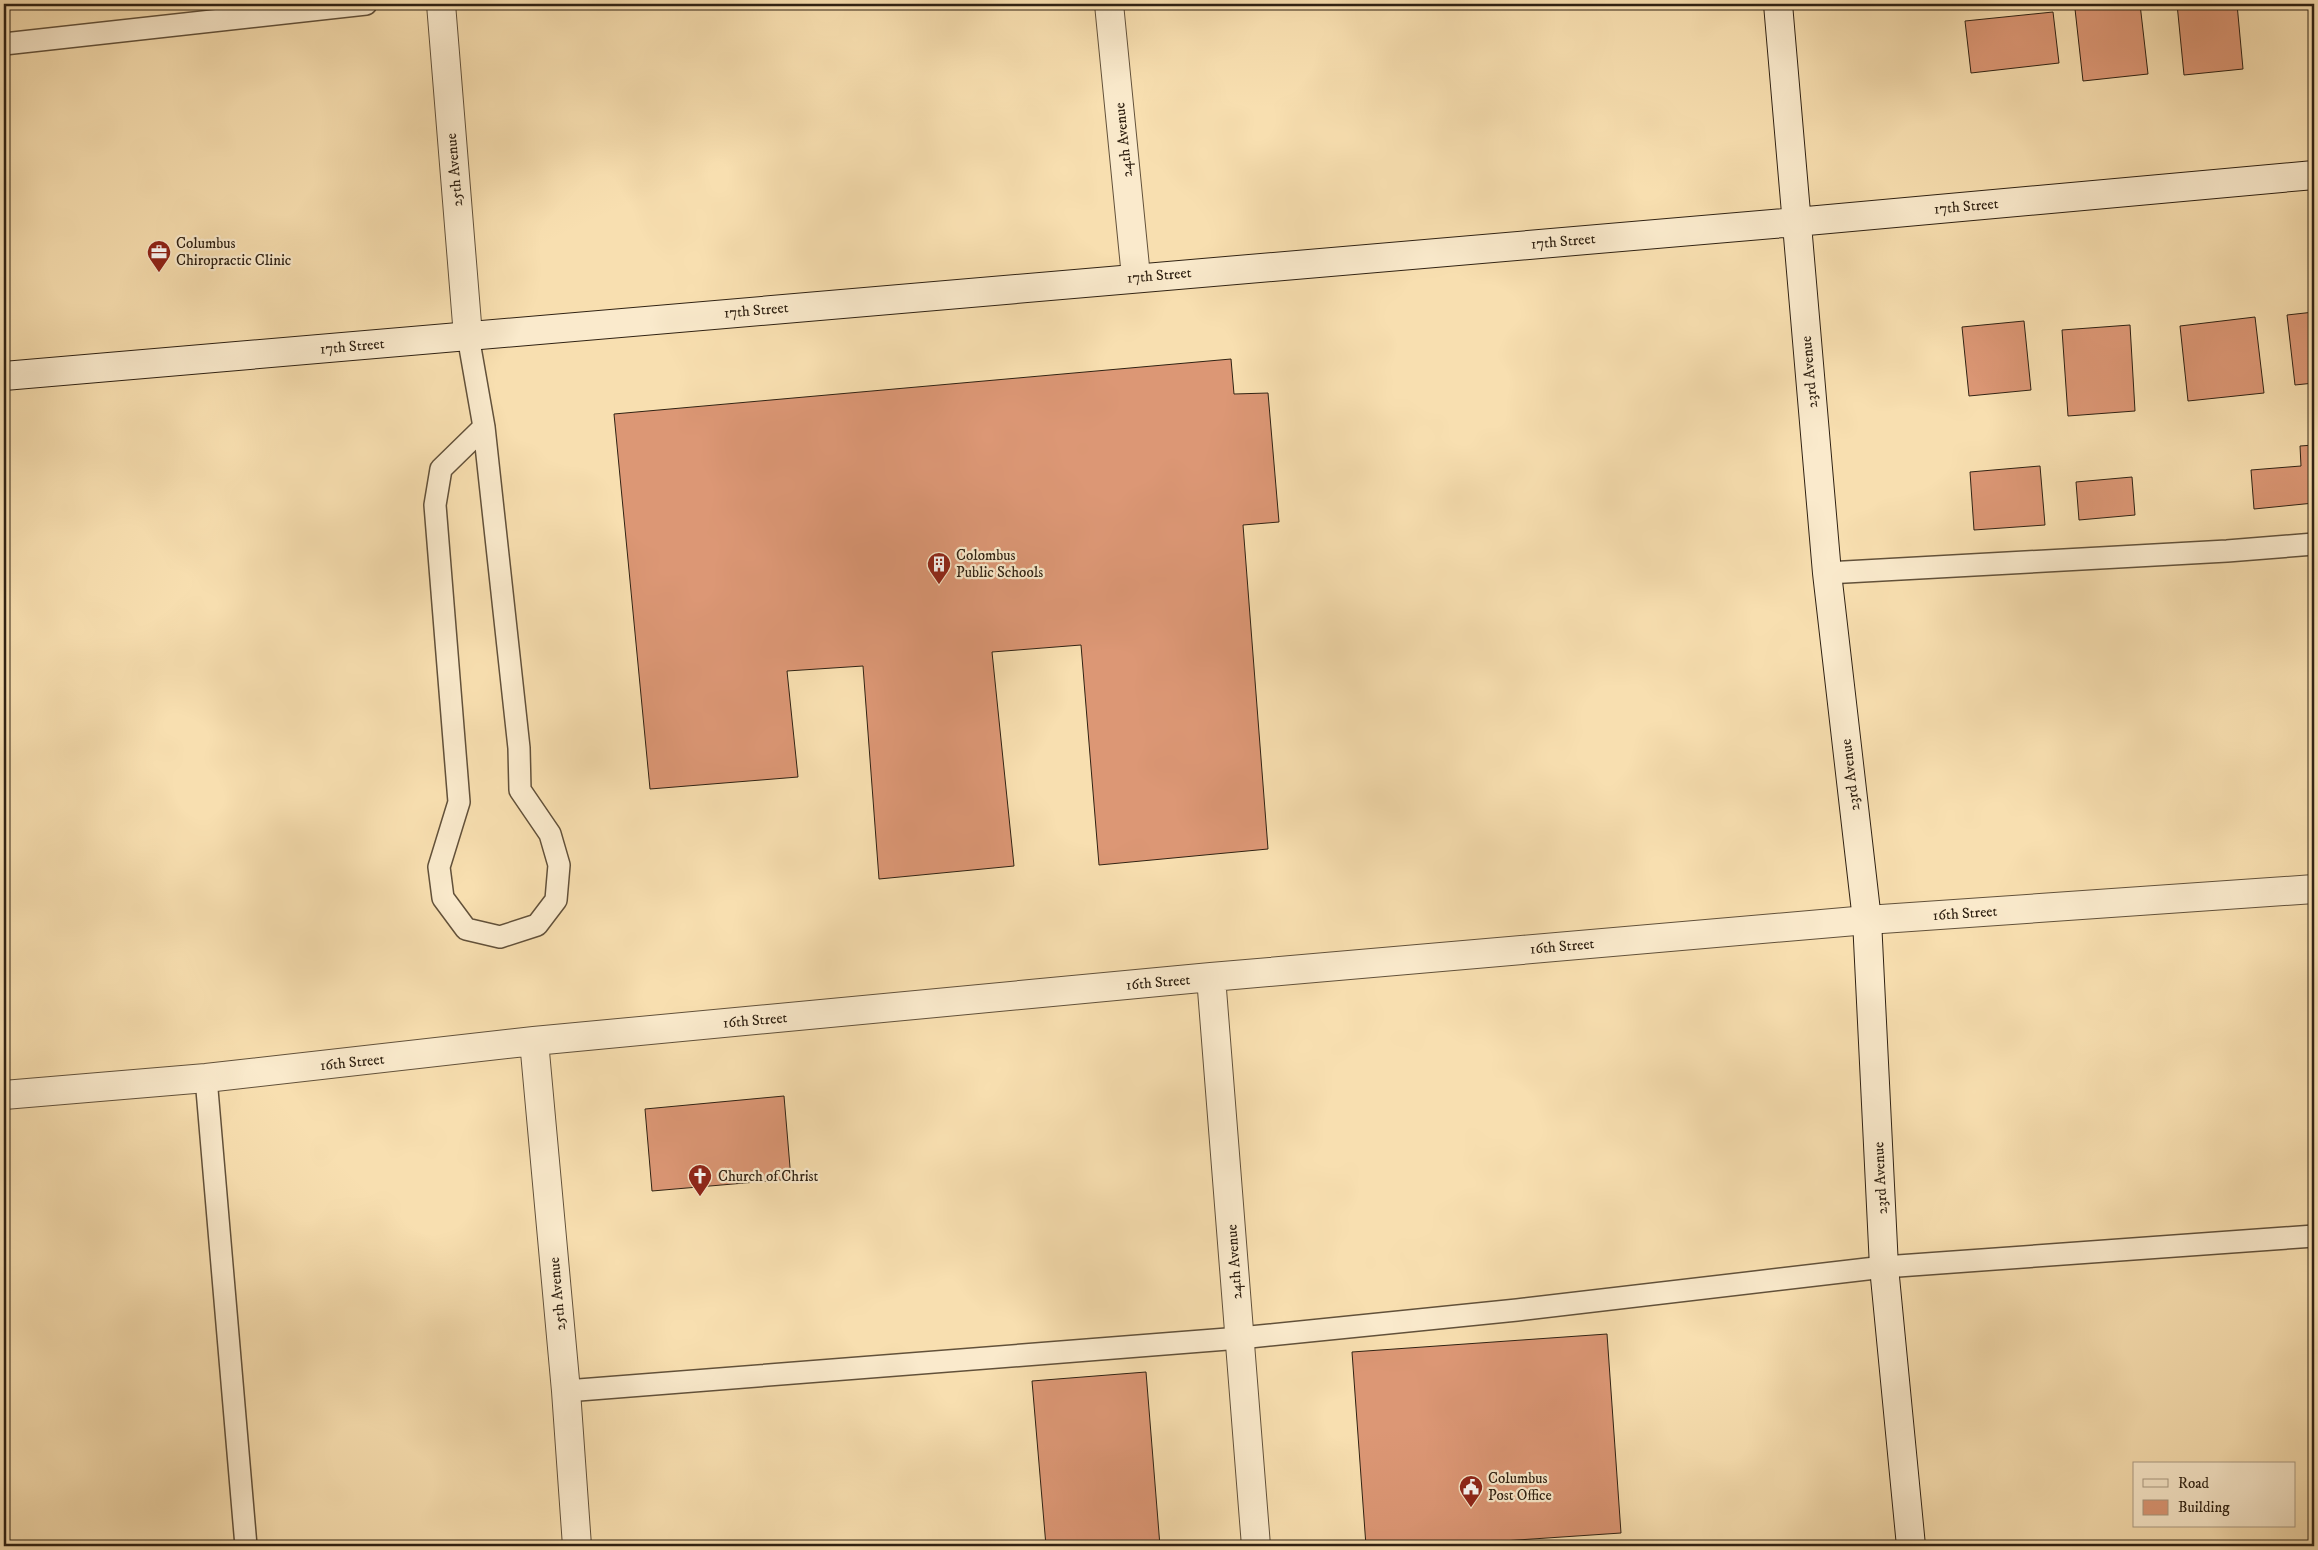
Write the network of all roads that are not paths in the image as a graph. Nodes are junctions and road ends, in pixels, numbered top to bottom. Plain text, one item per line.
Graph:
1 (366, 4) edge
2 (441, 4) edge
3 (1109, 4) edge
4 (1778, 4) edge
5 (4, 44) edge
6 (2314, 175) edge
7 (1796, 222) junction
8 (1136, 277) junction
9 (468, 336) junction
10 (4, 376) edge
11 (484, 427) junction
12 (2314, 544) edge
13 (1827, 573) junction
14 (2314, 889) edge
15 (1867, 920) junction
16 (1211, 977) junction
17 (534, 1041) junction
18 (206, 1078) junction
19 (4, 1095) edge
20 (2314, 1236) edge
21 (1884, 1267) junction
22 (1240, 1338) junction
23 (566, 1391) junction
24 (246, 1546) edge
25 (577, 1546) edge
26 (1256, 1546) edge
27 (1911, 1546) edge

1 - 5 lane
2 - 9 street, 25th Avenue
3 - 8 street, 24th Avenue
4 - 7 street, 23rd Avenue
6 - 7 street, 17th Street
7 - 8 street, 17th Street
7 - 13 street, 23rd Avenue
8 - 9 street, 17th Street
9 - 10 street, 17th Street
9 - 11 lane
11 - 11 lane
12 - 13 lane
13 - 15 street, 23rd Avenue
14 - 15 street, 16th Street
15 - 16 street, 16th Street
15 - 21 street, 23rd Avenue
16 - 17 street, 16th Street
16 - 22 street, 24th Avenue
17 - 18 street, 16th Street
17 - 23 street, 25th Avenue
18 - 19 street, 16th Street
18 - 24 lane
20 - 21 lane
21 - 22 lane
21 - 27 street, 23rd Avenue
22 - 23 lane
22 - 26 street, 24th Avenue
23 - 25 street, 25th Avenue

